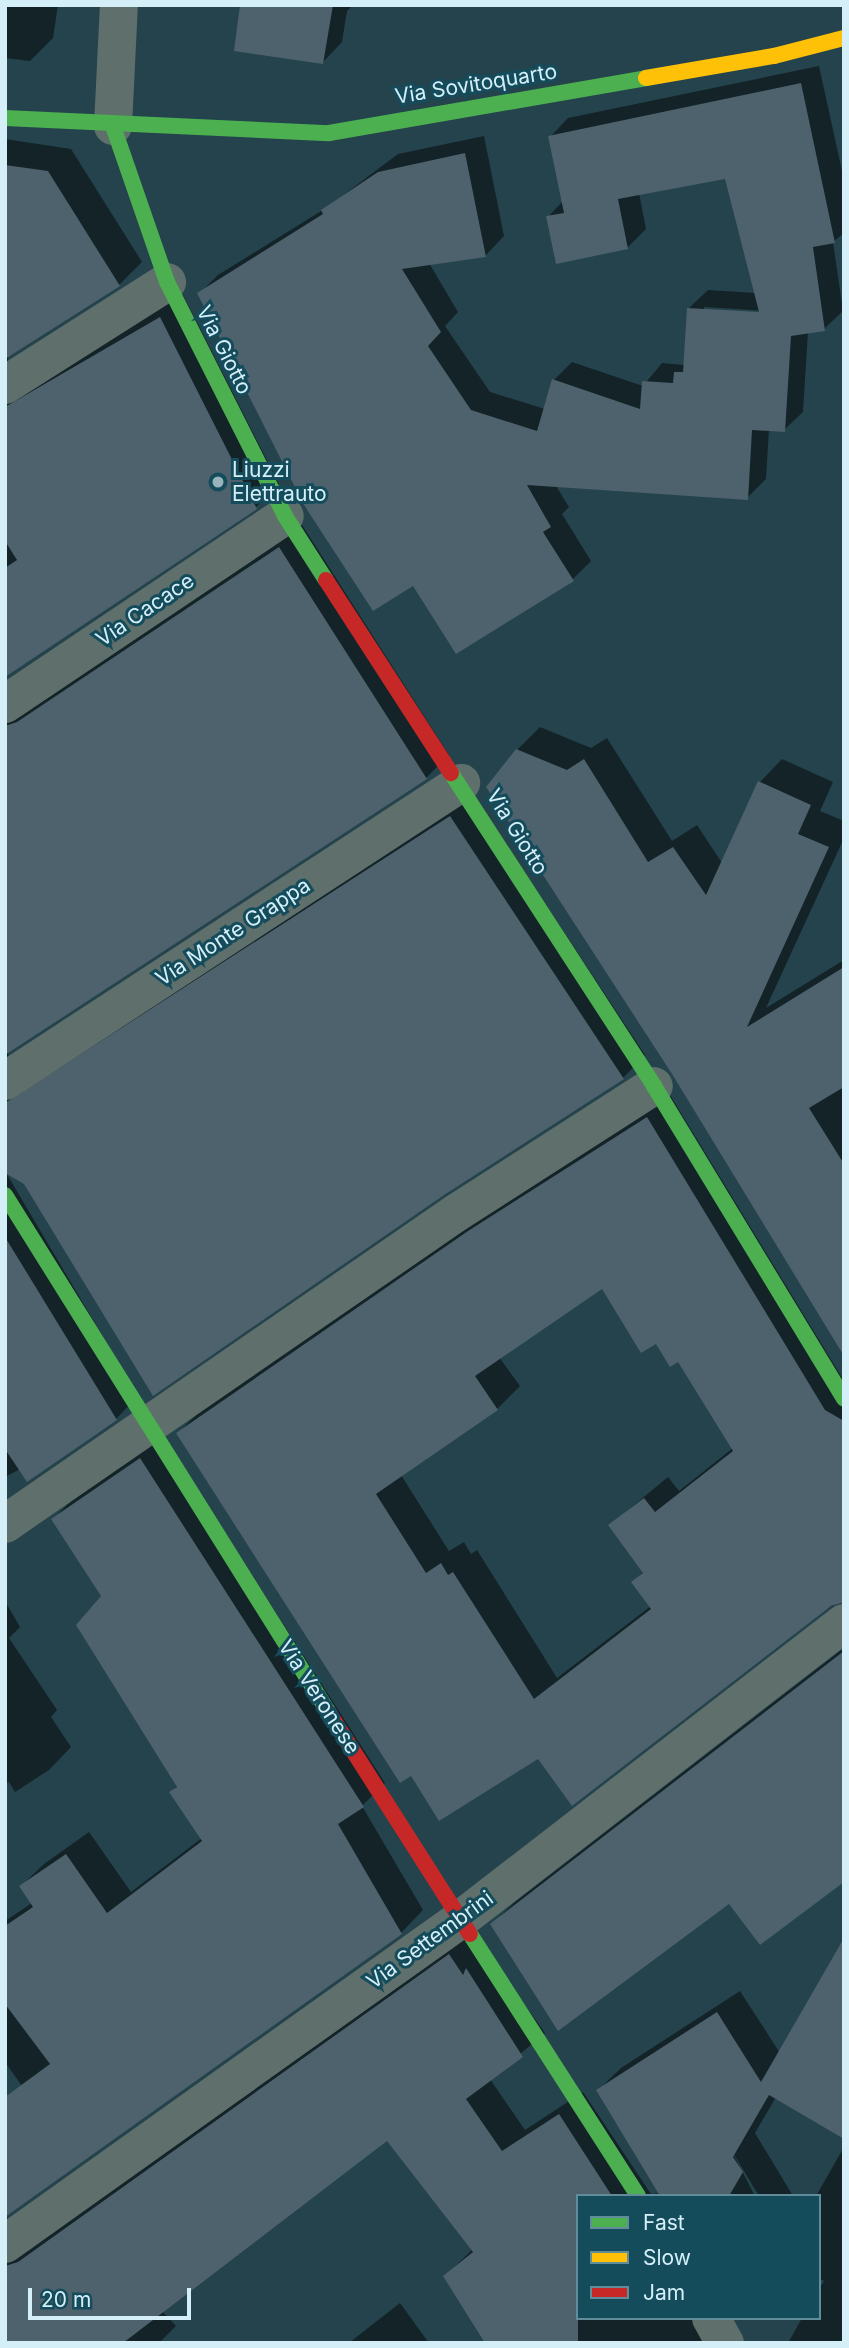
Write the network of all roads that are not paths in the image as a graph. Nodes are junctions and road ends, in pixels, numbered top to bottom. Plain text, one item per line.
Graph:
1 (119, 5) edge
2 (844, 38) edge
3 (5, 118) edge
4 (113, 126) junction
5 (167, 282) junction
6 (5, 385) edge
7 (285, 516) junction
8 (5, 704) edge
9 (461, 783) junction
10 (5, 1081) edge
11 (653, 1086) junction
12 (5, 1195) edge
13 (844, 1399) edge
14 (147, 1428) junction
15 (5, 1524) edge
16 (844, 1623) edge
17 (461, 1919) junction
18 (637, 2194) edge
19 (5, 2244) edge
20 (711, 2320) edge
21 (725, 2343) edge

1 - 4 street
2 - 4 street, Via Sovitoquarto
3 - 4 street, Via Sovitoquarto
4 - 5 street, Via Giotto
5 - 6 street
5 - 7 street, Via Giotto
7 - 8 street, Via Cacace
7 - 9 street, Via Giotto
9 - 10 street, Via Monte Grappa
9 - 11 street, Via Giotto
11 - 13 street, Via Giotto
11 - 14 street
12 - 14 street, Via Veronese
14 - 15 street
14 - 17 street, Via Veronese
16 - 17 street, Via Settembrini
17 - 18 street, Via Veronese
17 - 19 street, Via Settembrini
20 - 21 street

